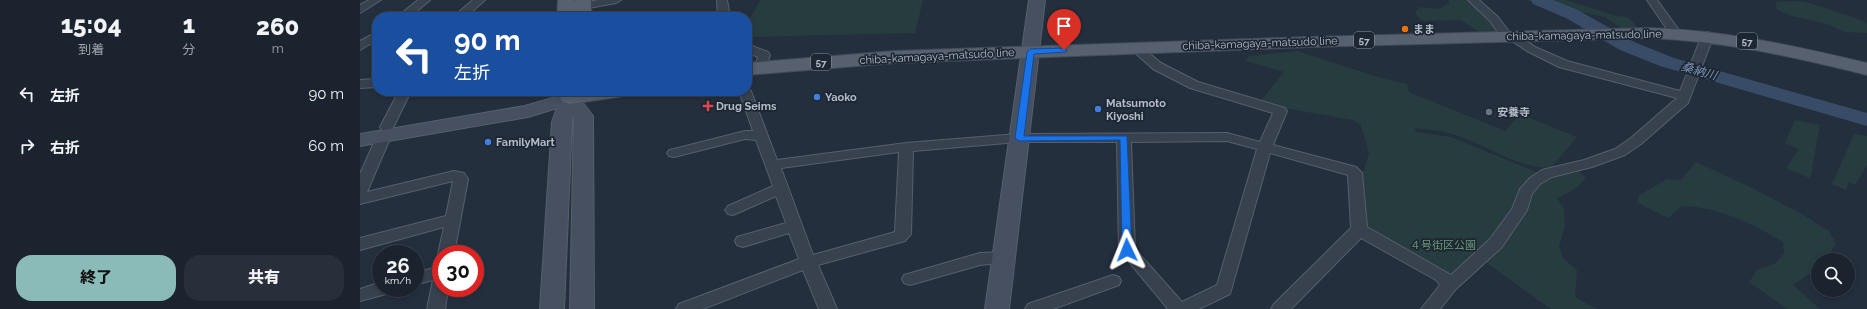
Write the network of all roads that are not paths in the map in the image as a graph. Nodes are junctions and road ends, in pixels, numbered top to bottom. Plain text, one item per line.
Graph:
1 (376, 0) edge
2 (425, 0) edge
3 (480, 0) edge
4 (566, 0) edge
5 (616, 0) edge
6 (722, 0) edge
7 (1037, 0) edge
8 (1473, 0) edge
9 (1652, 0) edge
10 (583, 8) edge
11 (360, 10) edge
12 (409, 12) edge
13 (465, 12) edge
14 (566, 12) edge
15 (723, 12) edge
16 (1675, 33) junction
17 (1708, 35) junction
18 (1509, 36) junction
19 (372, 38) edge
20 (360, 46) edge
21 (372, 47) edge
22 (1135, 48) junction
23 (752, 50) edge
24 (1030, 52) junction
25 (754, 68) edge
26 (1867, 69) edge
27 (372, 83) edge
28 (360, 84) edge
29 (403, 96) edge
30 (564, 96) edge
31 (570, 96) edge
32 (573, 96) edge
33 (747, 96) edge
34 (1685, 96) junction
35 (360, 131) edge
36 (386, 131) junction
37 (762, 136) junction
38 (1019, 138) junction
39 (1124, 138) junction
40 (360, 140) edge
41 (906, 147) junction
42 (1265, 147) junction
43 (674, 153) dead end
44 (773, 165) junction
45 (781, 188) junction
46 (360, 191) edge
47 (360, 199) edge
48 (733, 210) dead end
49 (453, 219) junction
50 (795, 226) junction
51 (1359, 230) junction
52 (744, 241) dead end
53 (360, 244) edge
54 (448, 245) edge
55 (1004, 258) junction
56 (808, 262) junction
57 (910, 278) dead end
58 (1113, 281) dead end
59 (1450, 285) junction
60 (372, 292) edge
61 (360, 295) edge
62 (438, 297) edge
63 (695, 307) edge
64 (436, 309) edge
65 (552, 309) edge
66 (582, 309) edge
67 (828, 309) edge
68 (997, 309) edge
69 (1034, 309) edge
70 (1178, 309) edge
71 (1183, 309) edge
72 (1280, 309) edge
73 (1430, 309) edge

1 - 11 street
2 - 12 street
3 - 13 street
4 - 14 main road
5 - 10 street
6 - 15 street
7 - 24 street
8 - 18 street
9 - 16 street
16 - 17 main road, chiba-kamagaya-matsudo line / 57
16 - 18 main road, chiba-kamagaya-matsudo line / 57
17 - 26 main road, chiba-kamagaya-matsudo line / 57
17 - 34 street
18 - 22 main road, chiba-kamagaya-matsudo line / 57
18 - 34 street
19 - 20 street
20 - 21 street
22 - 24 main road, chiba-kamagaya-matsudo line / 57
22 - 42 street
23 - 25 street
24 - 25 main road, chiba-kamagaya-matsudo line / 57
24 - 38 street
27 - 28 street
29 - 36 street
30 - 36 street
31 - 65 street
32 - 66 street
33 - 37 street
34 - 59 street
35 - 36 street
36 - 40 street
36 - 46 street
37 - 43 street
37 - 44 street
38 - 39 street
38 - 41 street
38 - 55 street
39 - 42 street
39 - 70 street
41 - 44 street
41 - 56 street
42 - 51 street
42 - 71 street
44 - 45 street
45 - 48 street
45 - 50 street
47 - 49 street
49 - 53 street
49 - 54 street
50 - 52 street
50 - 56 street
51 - 59 street
51 - 72 street
55 - 57 street
55 - 68 street
56 - 63 street
56 - 67 street
58 - 69 street
59 - 73 street
60 - 61 street
62 - 64 street

